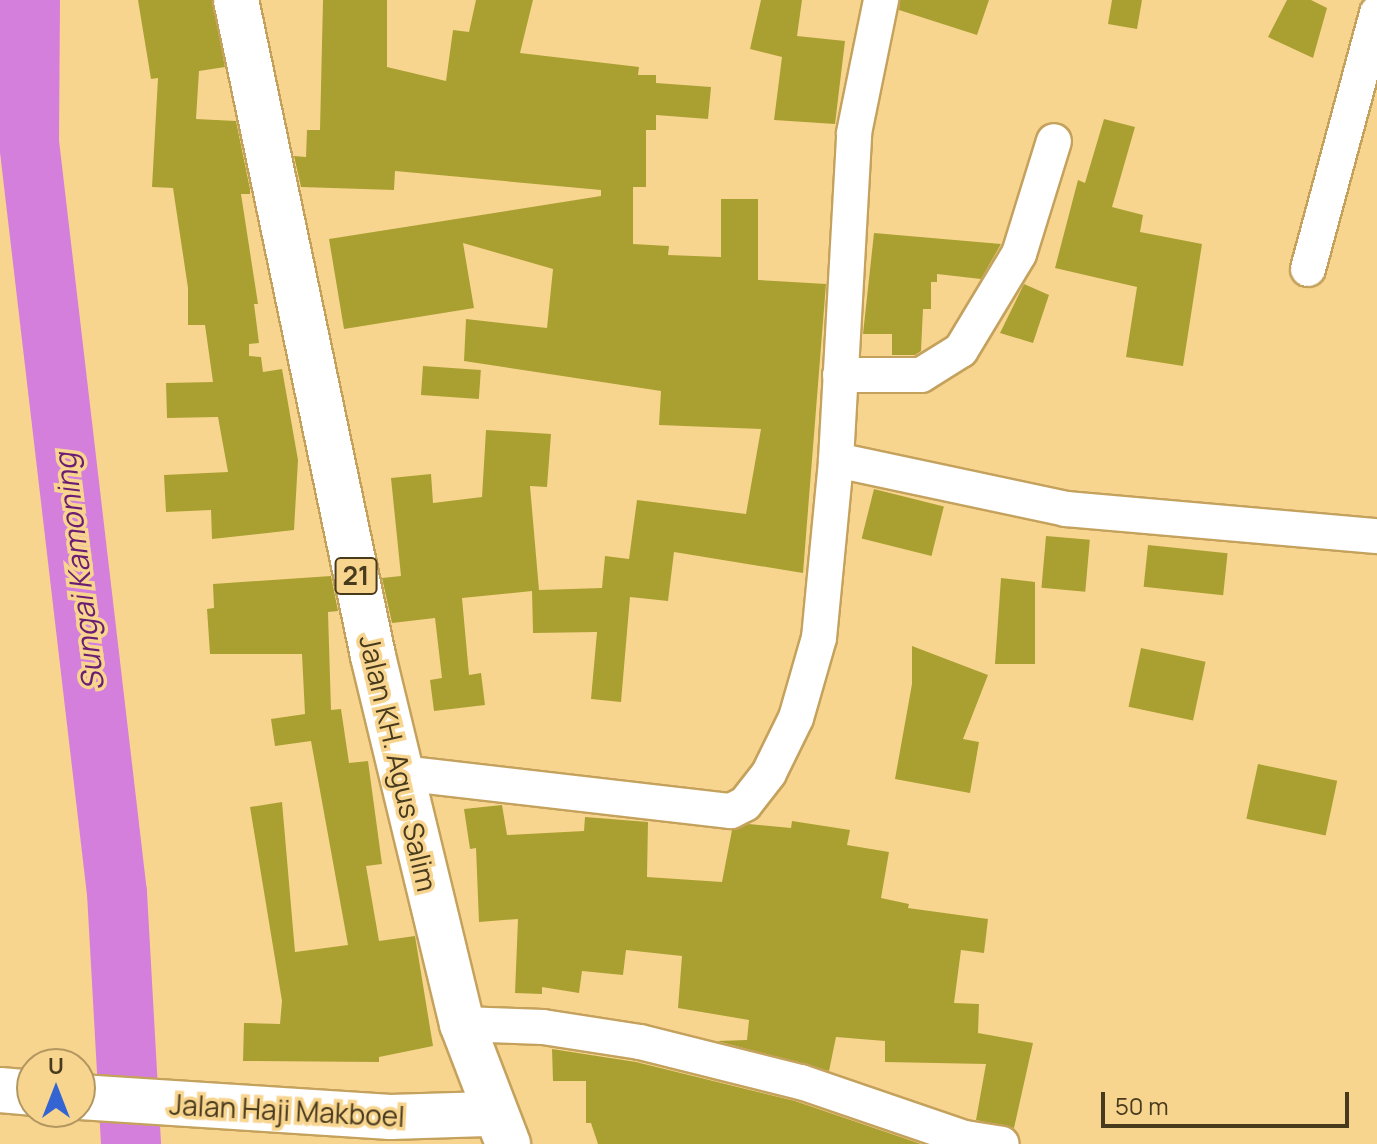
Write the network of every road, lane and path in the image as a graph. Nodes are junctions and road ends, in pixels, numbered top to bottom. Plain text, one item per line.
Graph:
1 (236, 0) edge
2 (881, 0) edge
3 (1377, 13) edge
4 (1054, 141) dead end
5 (1308, 269) dead end
6 (840, 375) junction
7 (836, 460) junction
8 (1377, 536) edge
9 (401, 773) junction
10 (462, 1024) junction
11 (96, 1098) edge
12 (501, 1129) edge
13 (1002, 1144) edge

1 - 9 main road, Jalan KH. Agus Salim / 21
2 - 6 street
3 - 5 street
4 - 6 street
6 - 7 street
7 - 8 street
7 - 9 street
9 - 10 main road, Jalan KH. Agus Salim / 21
10 - 12 main road, Jalan KH. Agus Salim / 21
10 - 13 street
11 - 12 main road, Jalan Haji Makboel

